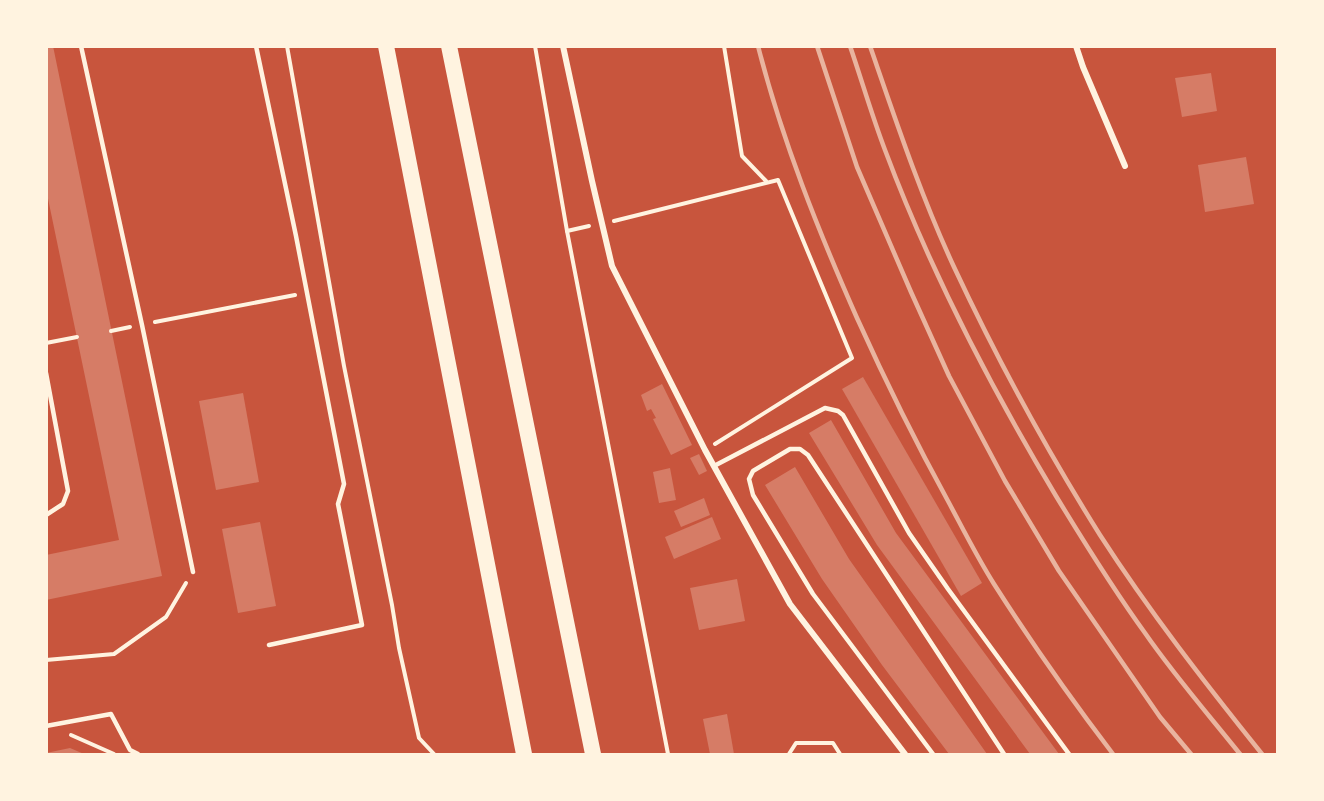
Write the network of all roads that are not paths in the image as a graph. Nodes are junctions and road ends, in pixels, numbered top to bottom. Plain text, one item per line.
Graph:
1 (81, 46) edge
2 (256, 46) edge
3 (386, 46) edge
4 (449, 46) edge
5 (563, 46) edge
6 (1076, 46) edge
7 (1125, 166) dead end
8 (46, 373) edge
9 (714, 466) junction
10 (46, 515) edge
11 (193, 572) road end
12 (269, 645) dead end
13 (46, 726) edge
14 (138, 754) edge
15 (524, 754) edge
16 (593, 754) edge
17 (905, 754) edge
18 (933, 754) edge
19 (1004, 754) edge
20 (1069, 754) edge

1 - 11 lane
2 - 12 lane
3 - 15 highway
4 - 16 highway
5 - 9 street
6 - 7 street
8 - 10 lane
9 - 17 street
9 - 20 lane
13 - 14 lane
18 - 19 lane

